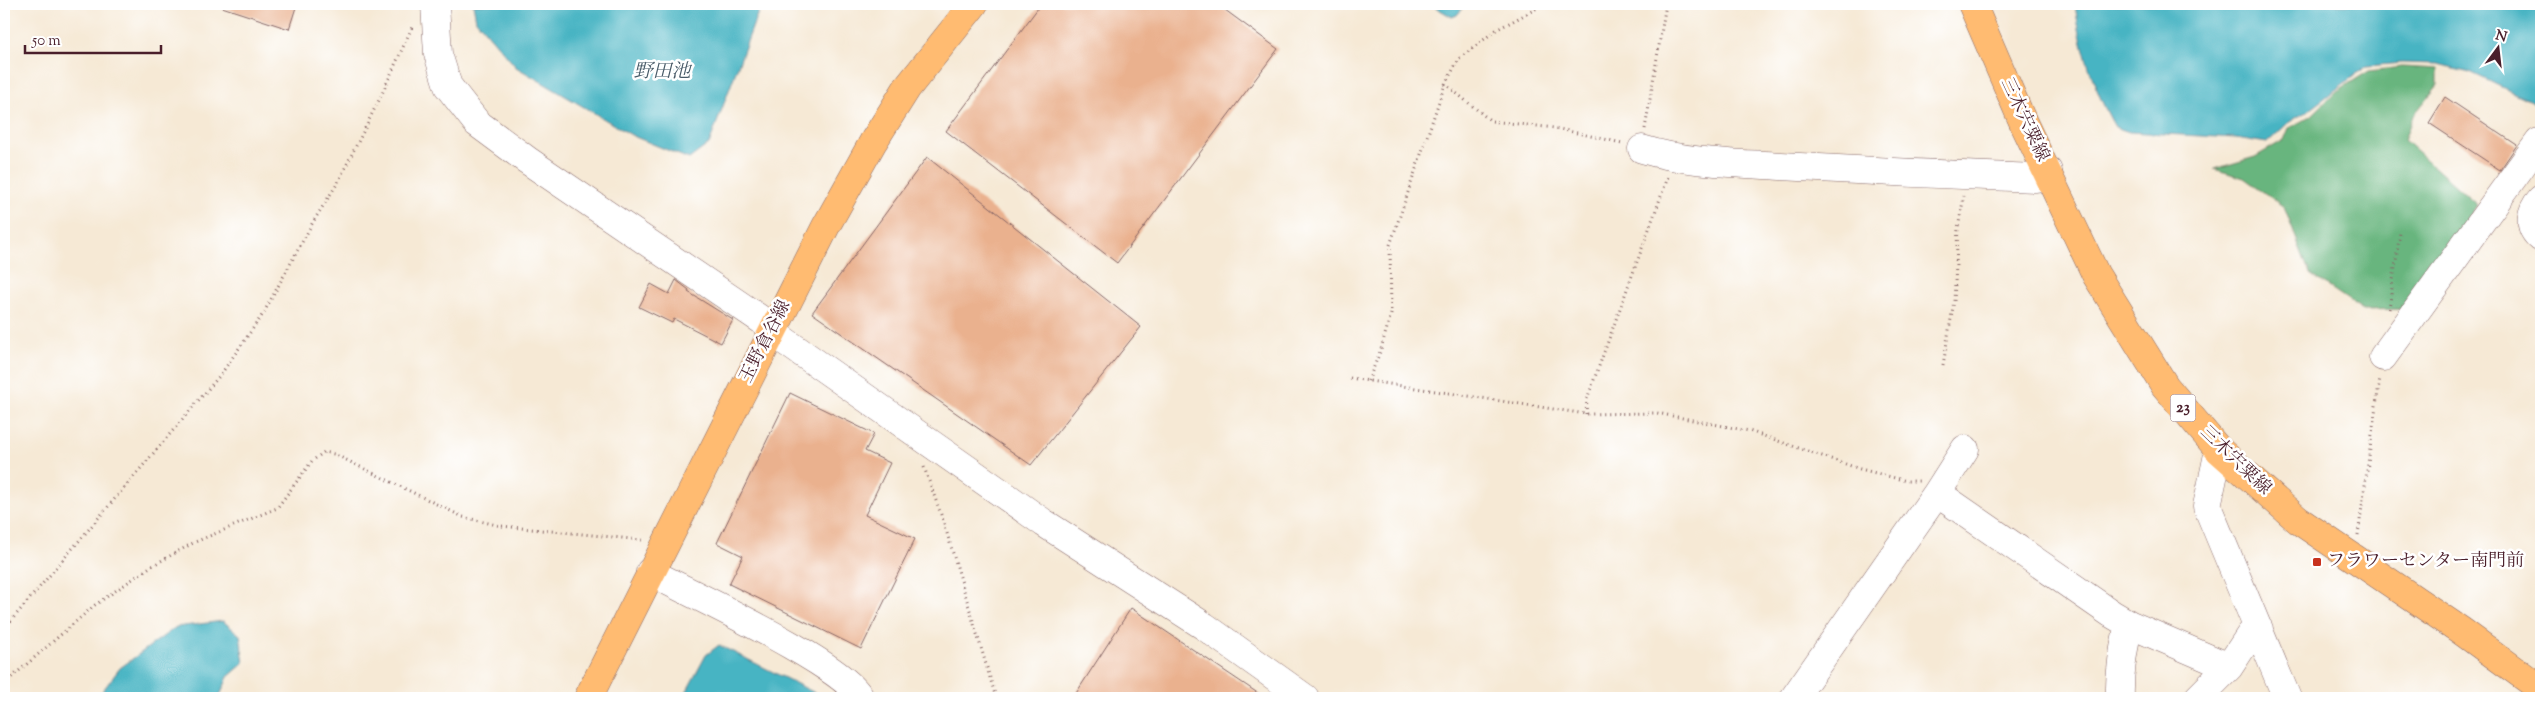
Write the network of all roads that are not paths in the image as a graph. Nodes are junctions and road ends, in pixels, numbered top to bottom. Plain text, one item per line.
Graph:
1 (974, 4) edge
2 (1972, 4) edge
3 (426, 10) edge
4 (2541, 144) edge
5 (1642, 149) road end
6 (2048, 171) junction
7 (2541, 199) edge
8 (2541, 238) edge
9 (772, 332) junction
10 (2383, 357) road end
11 (1965, 449) dead end
12 (2219, 450) junction
13 (1937, 493) junction
14 (650, 572) junction
15 (2129, 624) junction
16 (2259, 629) junction
17 (2229, 667) junction
18 (2541, 689) edge
19 (588, 698) edge
20 (860, 698) edge
21 (1305, 698) edge
22 (1794, 698) edge
23 (2120, 698) edge
24 (2198, 698) edge
25 (2287, 698) edge

1 - 9 main road, 玉野倉谷線
2 - 6 main road, 三木宍粟線 / 23
3 - 9 street
4 - 10 street
5 - 6 street
6 - 12 main road, 三木宍粟線 / 23
7 - 8 street
9 - 14 main road, 玉野倉谷線
9 - 21 street
11 - 13 street
12 - 16 street
12 - 18 main road, 三木宍粟線 / 23
13 - 15 street
13 - 22 street
14 - 19 main road, 玉野倉谷線
14 - 20 street
15 - 17 street
15 - 23 street
16 - 17 street
16 - 25 street
17 - 24 street

